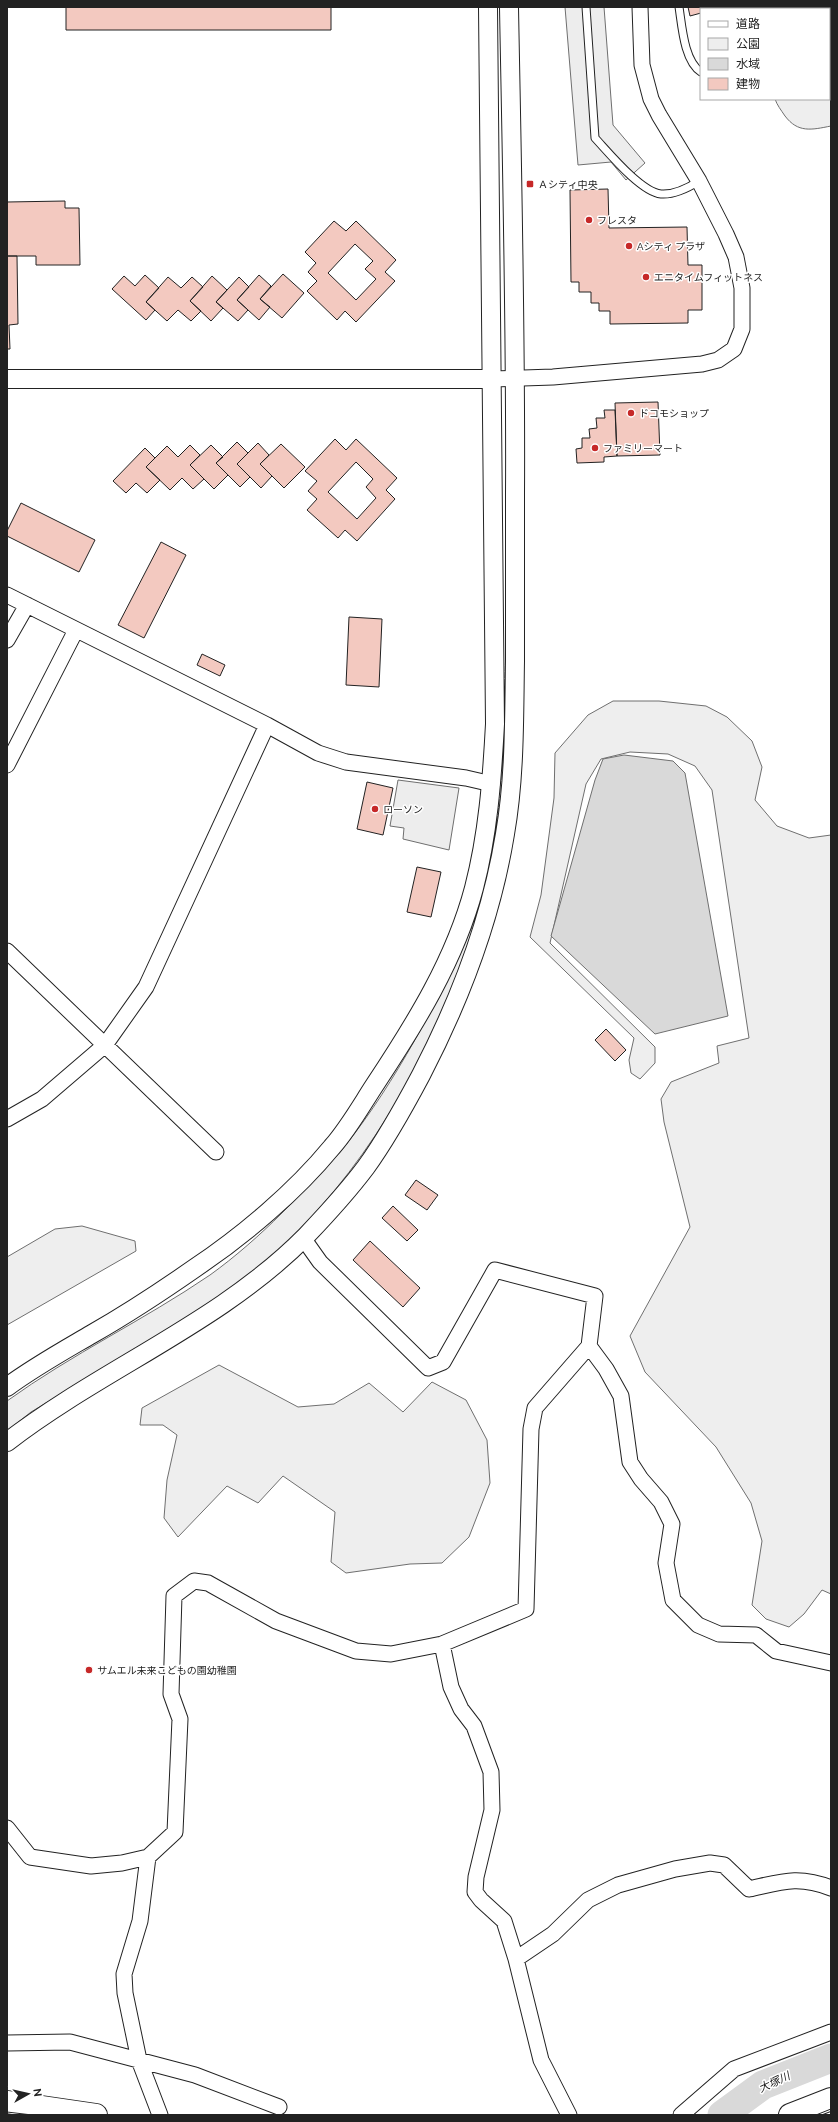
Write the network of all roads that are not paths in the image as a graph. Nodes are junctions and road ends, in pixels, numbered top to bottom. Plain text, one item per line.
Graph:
1 (488, 7) edge
2 (509, 7) edge
3 (586, 7) edge
4 (640, 7) edge
5 (679, 7) edge
6 (700, 71) edge
7 (699, 181) junction
8 (515, 378) junction
9 (492, 379) junction
10 (7, 380) edge
11 (7, 595) edge
12 (27, 605) junction
13 (76, 630) junction
14 (7, 640) edge
15 (267, 725) junction
16 (7, 765) edge
17 (492, 784) junction
18 (7, 951) edge
19 (105, 1045) junction
20 (7, 1119) edge
21 (216, 1152) dead end
22 (303, 1238) junction
23 (589, 1346) junction
24 (7, 1387) edge
25 (7, 1442) edge
26 (442, 1644) junction
27 (831, 1662) edge
28 (7, 1828) edge
29 (148, 1857) junction
30 (831, 1888) edge
31 (516, 1959) junction
32 (831, 2032) edge
33 (7, 2043) edge
34 (139, 2060) junction
35 (831, 2099) edge
36 (7, 2102) edge
37 (279, 2107) dead end
38 (96, 2115) edge
39 (160, 2115) edge
40 (569, 2115) edge
41 (681, 2115) edge
42 (790, 2115) edge

1 - 9 street
2 - 8 street
3 - 7 lane
4 - 7 street
5 - 6 lane
7 - 8 street
8 - 9 street
8 - 22 street
9 - 10 street
9 - 17 street
11 - 12 street
12 - 13 street
12 - 14 street
13 - 15 street
13 - 16 street
15 - 17 street
15 - 19 street
17 - 24 street
18 - 19 street
19 - 20 street
19 - 21 street
22 - 23 street
22 - 25 street
23 - 26 street
23 - 27 street
26 - 29 street
26 - 31 street
28 - 29 street
29 - 34 street
30 - 31 street
31 - 40 street
32 - 41 street
33 - 34 street
34 - 37 street
34 - 39 street
35 - 42 main road
36 - 38 main road

